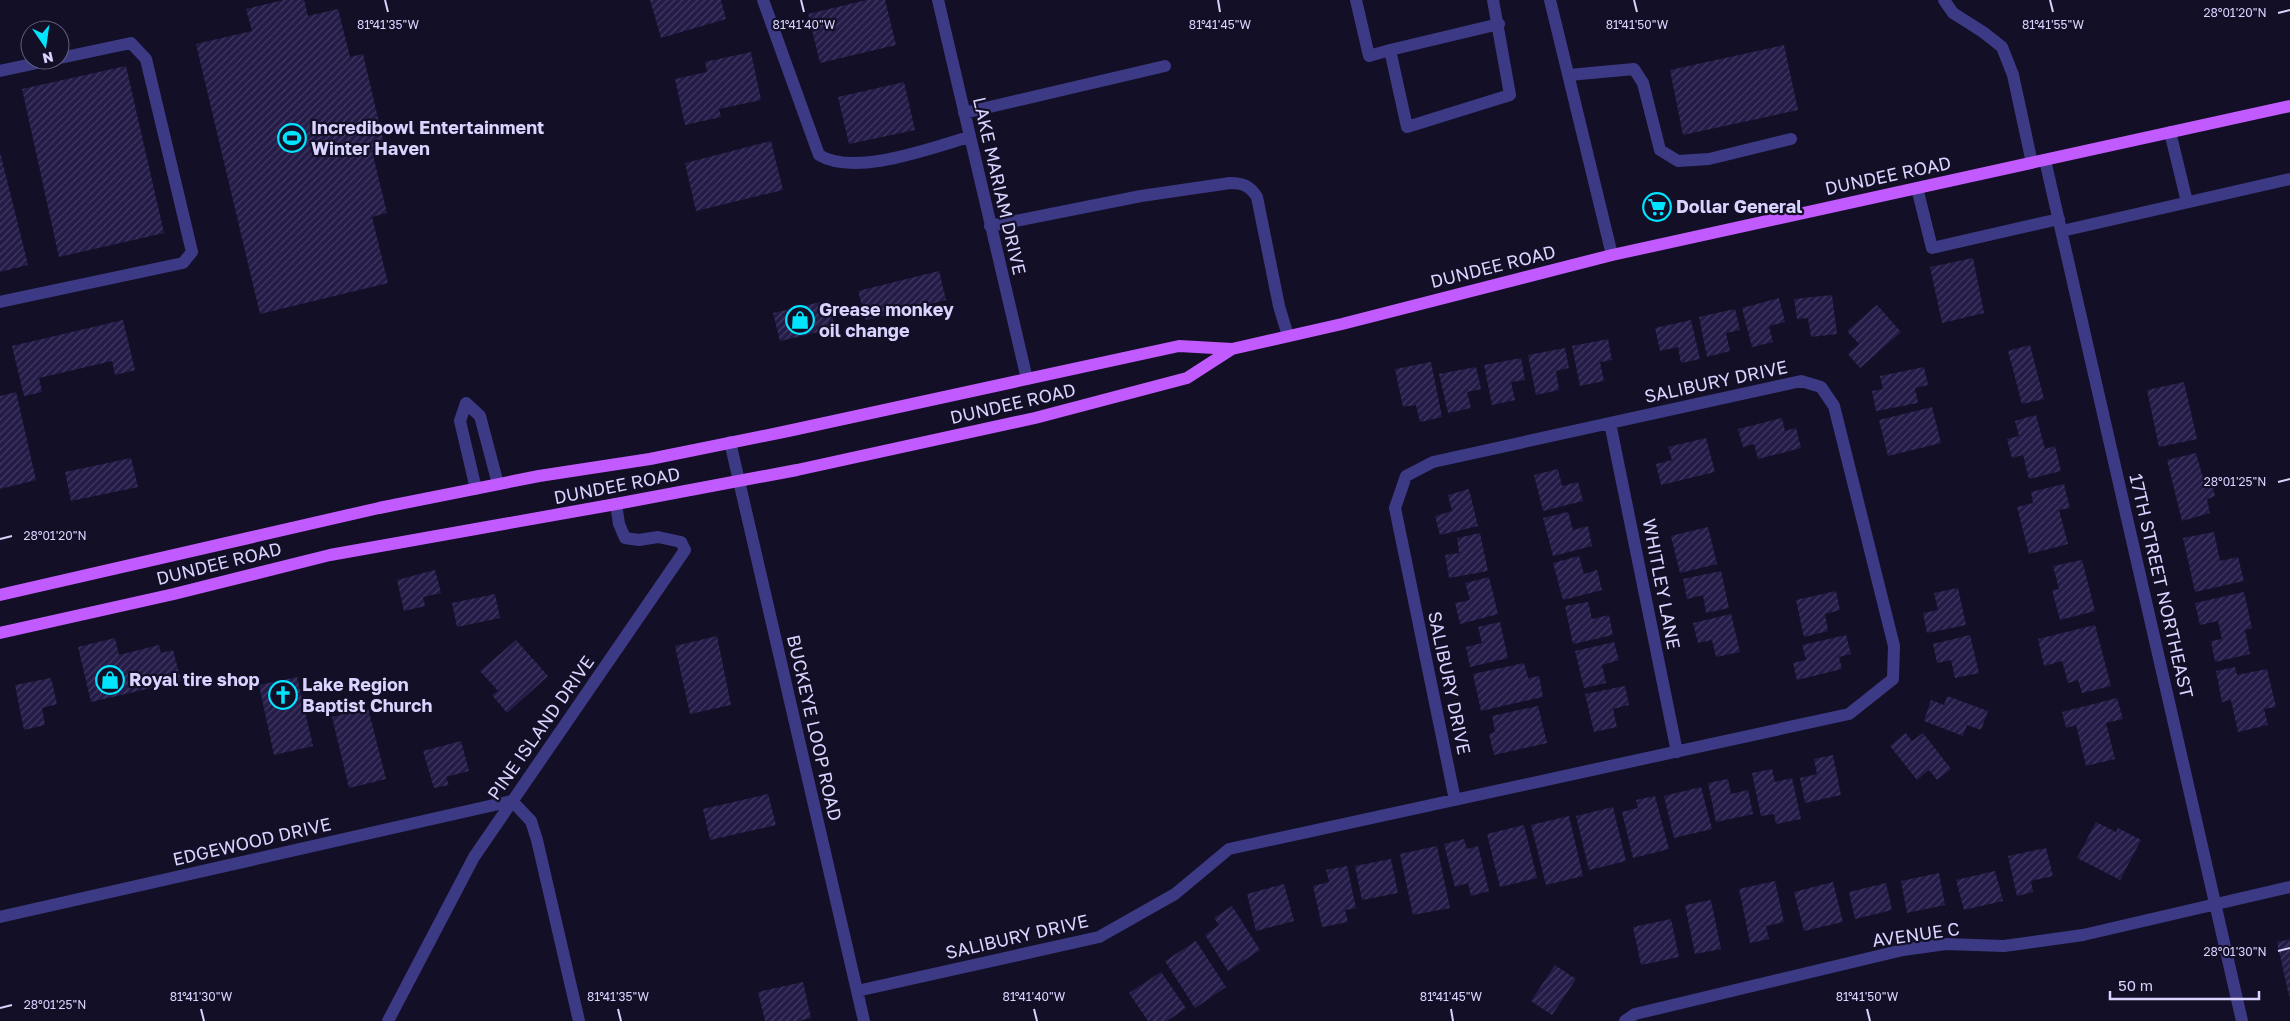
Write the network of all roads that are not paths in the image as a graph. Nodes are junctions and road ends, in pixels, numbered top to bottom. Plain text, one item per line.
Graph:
1 (763, 0) edge
2 (938, 0) edge
3 (1356, 0) edge
4 (1493, 0) edge
5 (1550, 0) edge
6 (1944, 0) edge
7 (1498, 24) junction
8 (1390, 50) junction
9 (70, 56) edge
10 (1165, 66) dead end
11 (20, 67) edge
12 (0, 71) edge
13 (1568, 75) junction
14 (2290, 106) edge
15 (964, 113) junction
16 (2170, 132) junction
17 (970, 137) junction
18 (1791, 140) dead end
19 (2045, 160) junction
20 (2032, 163) junction
21 (2290, 179) edge
22 (1917, 188) junction
23 (2187, 202) junction
24 (2060, 225) junction
25 (990, 226) junction
26 (1612, 255) junction
27 (0, 302) edge
28 (1288, 336) junction
29 (1232, 349) junction
30 (1027, 379) junction
31 (1610, 423) junction
32 (730, 442) junction
33 (739, 480) junction
34 (498, 484) junction
35 (476, 489) junction
36 (616, 504) junction
37 (0, 595) edge
38 (0, 633) edge
39 (1677, 752) junction
40 (1455, 800) junction
41 (512, 801) junction
42 (2290, 887) edge
43 (2215, 904) junction
44 (0, 917) edge
45 (856, 991) junction
46 (388, 1021) edge
47 (579, 1021) edge
48 (864, 1021) edge
49 (1625, 1021) edge
50 (2242, 1021) edge

1 - 17 street
2 - 15 street, LAKE MARIAM DRIVE
3 - 8 street
4 - 7 street
5 - 13 street
6 - 20 street
7 - 8 street
7 - 8 street
9 - 27 street
10 - 15 street
11 - 12 street
13 - 18 street
13 - 26 street
14 - 16 main road, DUNDEE ROAD
15 - 17 street, LAKE MARIAM DRIVE
16 - 19 main road, DUNDEE ROAD
16 - 23 street
17 - 25 street, LAKE MARIAM DRIVE
19 - 20 main road, DUNDEE ROAD
19 - 24 street, 17TH STREET NORTHEAST
20 - 22 main road, DUNDEE ROAD
21 - 23 street
22 - 24 street
22 - 26 main road, DUNDEE ROAD
23 - 24 street
24 - 43 street, 17TH STREET NORTHEAST
25 - 28 street
25 - 30 street, LAKE MARIAM DRIVE
26 - 28 main road, DUNDEE ROAD
28 - 29 main road, DUNDEE ROAD
29 - 30 main road, DUNDEE ROAD
29 - 33 main road, DUNDEE ROAD
30 - 32 main road, DUNDEE ROAD
31 - 39 street, WHITLEY LANE
31 - 39 street, SALIBURY DRIVE
31 - 40 street, SALIBURY DRIVE
32 - 33 street, BUCKEYE LOOP ROAD
32 - 34 main road, DUNDEE ROAD
33 - 36 main road, DUNDEE ROAD
33 - 45 street, BUCKEYE LOOP ROAD
34 - 35 main road, DUNDEE ROAD
34 - 35 street
35 - 37 main road, DUNDEE ROAD
36 - 38 main road, DUNDEE ROAD
36 - 41 street, PINE ISLAND DRIVE
39 - 40 street, SALIBURY DRIVE
40 - 45 street, SALIBURY DRIVE
41 - 44 street, EDGEWOOD DRIVE
41 - 46 street, PINE ISLAND DRIVE
41 - 47 street
42 - 43 street, AVENUE C
43 - 49 street, AVENUE C
43 - 50 street, 17TH STREET NORTHEAST
45 - 48 street, BUCKEYE LOOP ROAD

